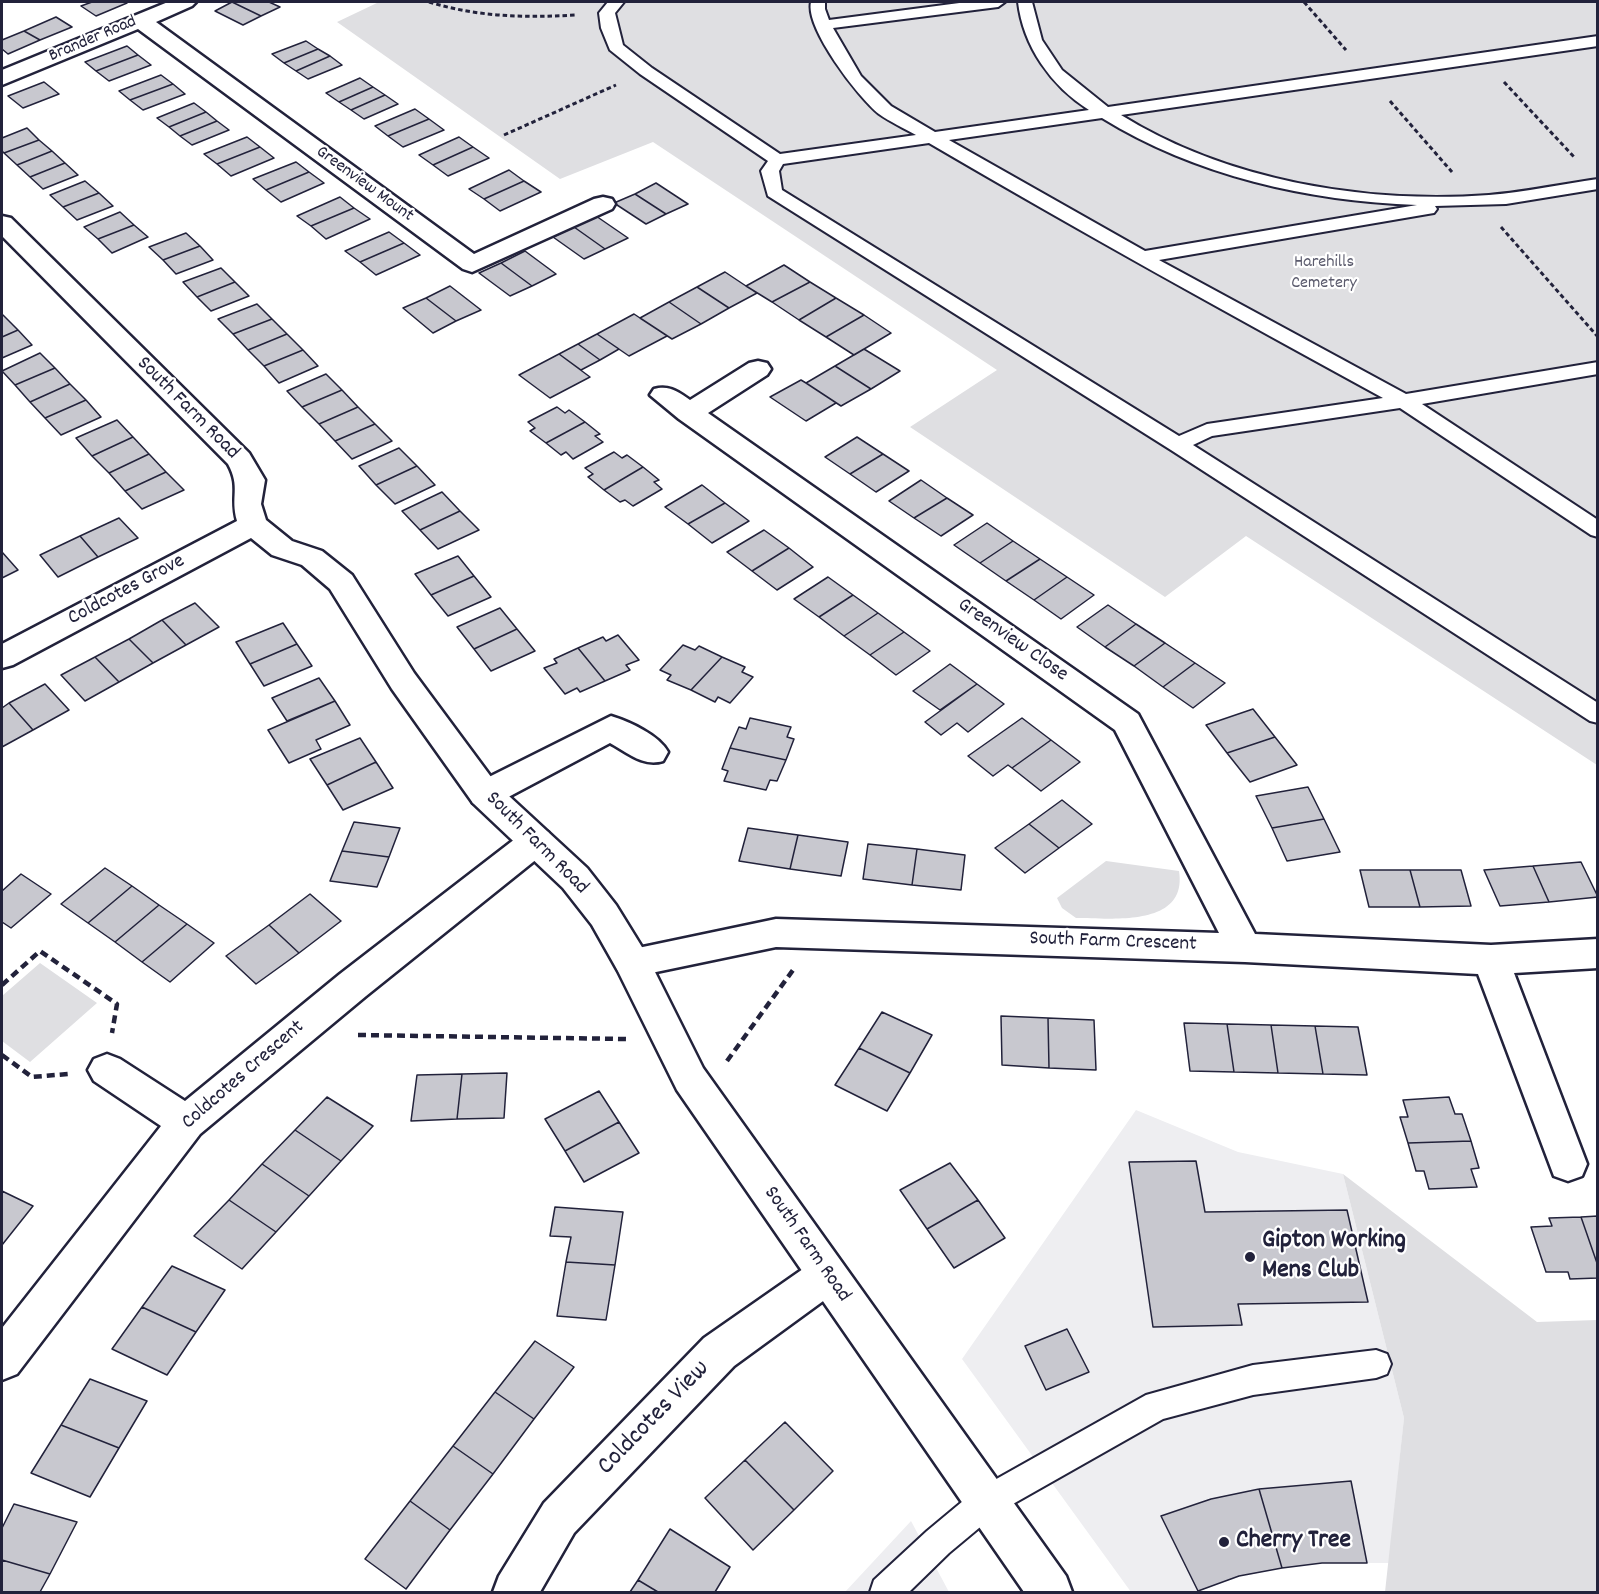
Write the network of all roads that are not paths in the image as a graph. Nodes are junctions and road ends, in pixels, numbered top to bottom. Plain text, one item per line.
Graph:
1 (185, 2) edge
2 (818, 2) edge
3 (998, 2) edge
4 (1025, 2) edge
5 (612, 7) edge
6 (140, 20) junction
7 (824, 25) junction
8 (1598, 41) edge
9 (2, 78) edge
10 (1104, 112) junction
11 (933, 138) junction
12 (777, 160) junction
13 (1598, 184) edge
14 (1478, 201) junction
15 (603, 204) dead end
16 (2, 223) edge
17 (1143, 257) junction
18 (1598, 368) edge
19 (758, 369) dead end
20 (664, 395) dead end
21 (1403, 401) junction
22 (689, 413) junction
23 (1178, 445) junction
24 (253, 525) junction
25 (1598, 530) edge
26 (2, 657) edge
27 (1598, 716) edge
28 (652, 752) dead end
29 (485, 794) junction
30 (536, 841) junction
31 (1245, 948) junction
32 (1598, 953) edge
33 (1491, 960) junction
34 (632, 962) junction
35 (106, 1070) dead end
36 (187, 1122) junction
37 (1568, 1164) dead end
38 (827, 1275) junction
39 (2, 1360) edge
40 (1376, 1364) dead end
41 (986, 1502) junction
42 (515, 1593) edge
43 (886, 1593) edge
44 (1050, 1593) edge

1 - 6 street, Brander Road
2 - 7 lane
3 - 7 lane
4 - 10 lane
5 - 12 lane
6 - 9 street, Brander Road
6 - 15 street, Greenview Mount
7 - 11 lane
8 - 10 lane
10 - 11 lane
10 - 14 lane
11 - 12 lane
11 - 17 lane
12 - 23 lane
13 - 14 lane
14 - 17 lane
16 - 24 street, South Farm Road
17 - 21 lane
18 - 21 lane
19 - 22 street
20 - 22 street, Greenview Close
21 - 23 lane
21 - 25 lane
22 - 31 street, Greenview Close
23 - 27 lane
24 - 26 street, Coldcotes Grove
24 - 29 street, South Farm Road
28 - 29 street
29 - 30 street, South Farm Road
30 - 34 street, South Farm Road
30 - 36 street, Coldcotes Crescent
31 - 33 street, South Farm Crescent
31 - 34 street, South Farm Crescent
32 - 33 street, South Farm Crescent
33 - 37 street
34 - 38 street, South Farm Road
35 - 36 street
36 - 39 street, Coldcotes Crescent
38 - 41 street, South Farm Road
38 - 42 street, Coldcotes View
40 - 41 lane
41 - 43 lane
41 - 44 street, South Farm Road

